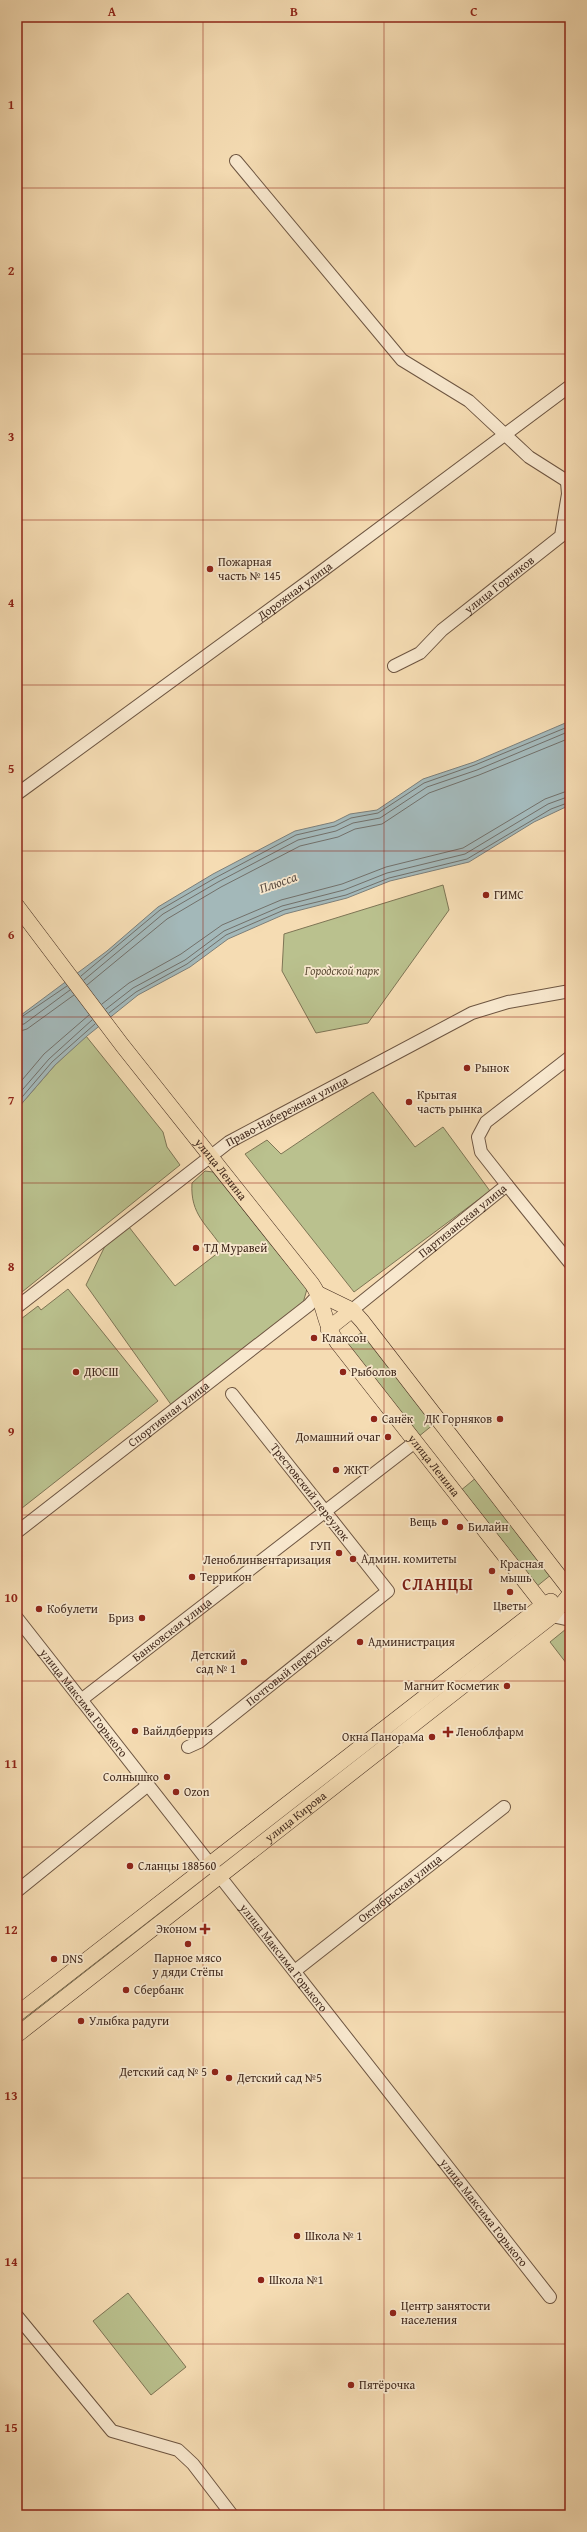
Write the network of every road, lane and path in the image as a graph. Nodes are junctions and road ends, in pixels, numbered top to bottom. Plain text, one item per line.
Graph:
1 (236, 162) dead end
2 (570, 386) edge
3 (506, 434) junction
4 (569, 483) edge
5 (394, 666) dead end
6 (17, 794) edge
7 (17, 906) edge
8 (570, 991) edge
9 (570, 1057) edge
10 (209, 1156) junction
11 (507, 1185) junction
12 (570, 1263) edge
13 (319, 1294) junction
14 (17, 1307) edge
15 (352, 1310) junction
16 (328, 1329) junction
17 (232, 1394) dead end
18 (415, 1442) junction
19 (326, 1512) junction
20 (17, 1532) edge
21 (388, 1591) joint
22 (570, 1592) edge
23 (547, 1610) junction
24 (17, 1618) edge
25 (570, 1620) edge
26 (81, 1700) junction
27 (188, 1747) dead end
28 (148, 1785) junction
29 (504, 1807) dead end
30 (210, 1863) junction
31 (221, 1876) junction
32 (17, 1891) edge
33 (296, 1970) junction
34 (17, 2014) edge
35 (17, 2035) edge
36 (550, 2297) dead end
37 (17, 2316) edge
38 (232, 2515) edge

1 - 3 street, улица Горняков
2 - 3 street, Дорожная улица
3 - 4 street, улица Горняков
3 - 6 street, Дорожная улица
4 - 5 street, улица Горняков
7 - 10 main road, улица Ленина
8 - 10 street, Право-Набережная улица
9 - 11 street, Партизанская улица
10 - 13 main road, улица Ленина
10 - 14 street, Право-Набережная улица
11 - 12 street
11 - 15 street, Партизанская улица
13 - 15 main road, улица Ленина
13 - 16 main road, улица Ленина
13 - 20 street, Спортивная улица
15 - 16 main road
15 - 22 main road, улица Ленина
16 - 18 main road, улица Ленина
17 - 19 street, Трестовский переулок
18 - 19 street, Банковская улица
18 - 23 main road, улица Ленина
19 - 21 street, Трестовский переулок
19 - 26 street, Банковская улица
21 - 27 street, Почтовый переулок
22 - 23 main road, улица Кирова
23 - 25 street
23 - 30 main road, улица Кирова
23 - 31 main road, улица Кирова
24 - 26 street, улица Максима Горького
26 - 28 street, улица Максима Горького
28 - 30 street, улица Максима Горького
28 - 32 street
29 - 33 street, Октябрьская улица
30 - 31 street, улица Максима Горького
30 - 34 main road, улица Кирова
31 - 33 street, улица Максима Горького
31 - 35 main road, улица Кирова
33 - 36 street, улица Максима Горького
37 - 38 street

